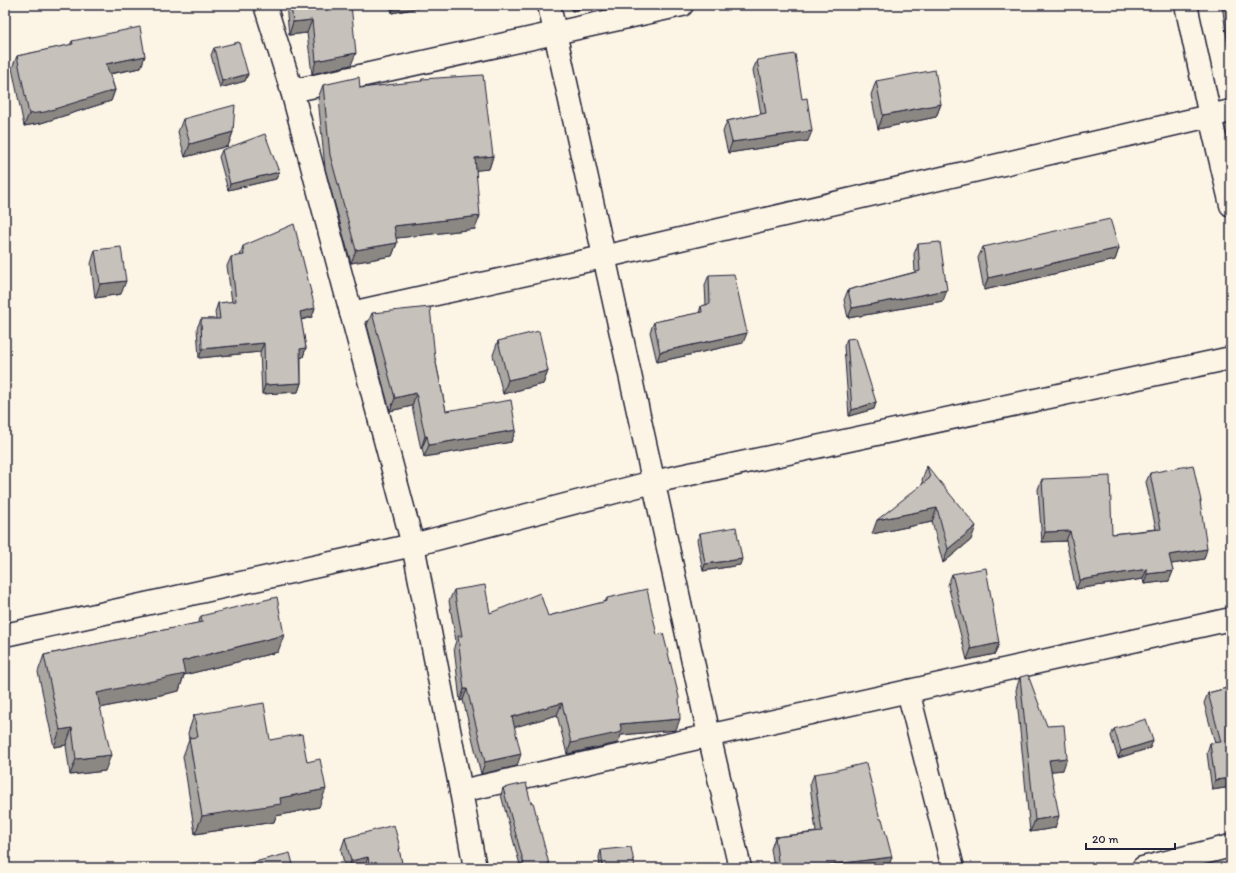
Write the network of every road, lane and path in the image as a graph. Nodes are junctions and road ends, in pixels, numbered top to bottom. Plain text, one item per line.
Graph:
1 (265, 5) edge
2 (549, 5) edge
3 (682, 5) edge
4 (1186, 5) edge
5 (556, 34) junction
6 (292, 91) junction
7 (1231, 111) edge
8 (1210, 116) junction
9 (1231, 205) edge
10 (603, 257) junction
11 (351, 312) junction
12 (1231, 358) edge
13 (653, 482) junction
14 (412, 545) junction
15 (1231, 619) edge
16 (5, 635) edge
17 (908, 691) junction
18 (709, 735) junction
19 (461, 791) junction
20 (1231, 846) edge
21 (475, 868) edge
22 (740, 868) edge
23 (953, 868) edge
24 (1143, 868) edge

1 - 6 street
2 - 5 street
3 - 5 street
4 - 8 street
5 - 6 street
5 - 10 street
6 - 11 street
7 - 8 street
8 - 9 street
8 - 10 street
10 - 11 street
10 - 13 street
11 - 14 street
12 - 13 street
13 - 14 street
13 - 18 street
14 - 16 street
14 - 19 street
15 - 17 street
17 - 18 street
17 - 23 street
18 - 19 street
18 - 22 street
19 - 21 street
20 - 24 street

